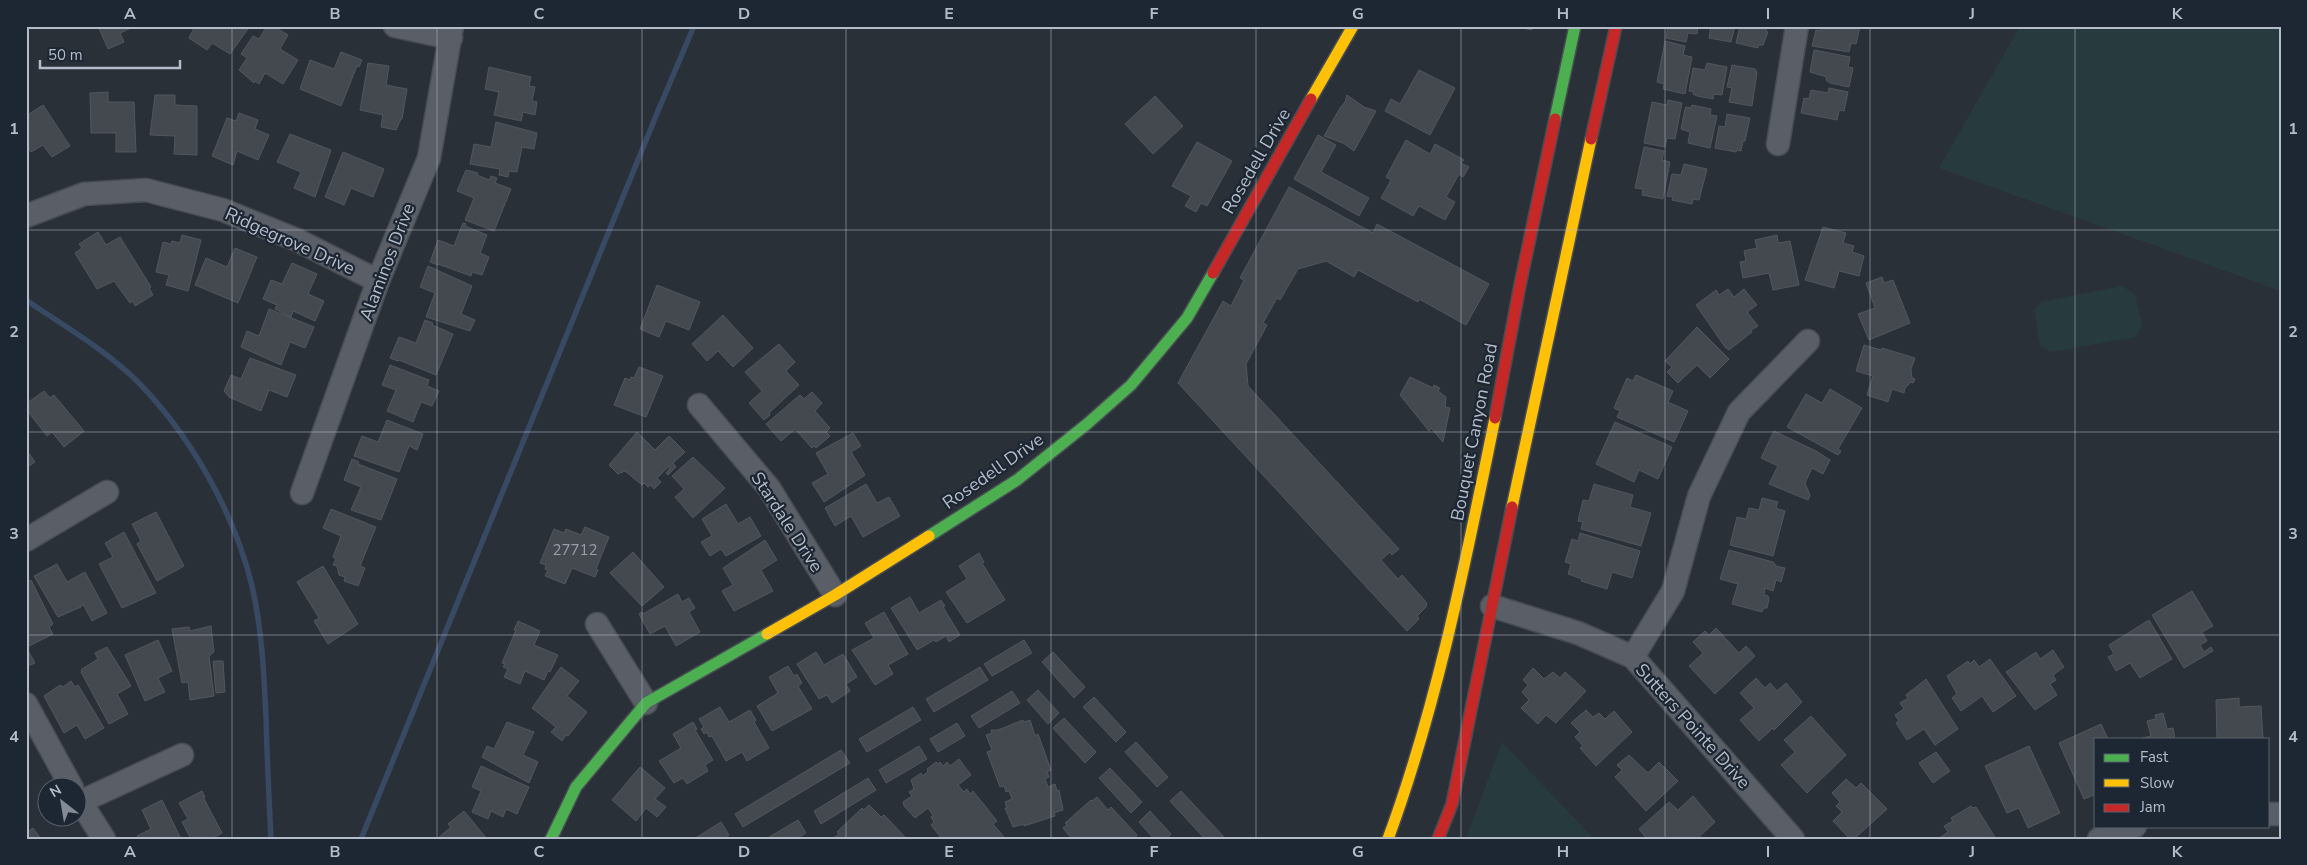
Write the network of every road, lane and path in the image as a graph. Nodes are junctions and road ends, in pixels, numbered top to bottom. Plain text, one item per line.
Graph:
1 (395, 26) edge
2 (1353, 26) edge
3 (1575, 26) edge
4 (1616, 26) edge
5 (1797, 26) edge
6 (452, 32) edge
7 (1778, 144) dead end
8 (26, 216) edge
9 (1534, 268) dead end
10 (378, 281) junction
11 (1520, 285) junction
12 (1808, 341) dead end
13 (700, 405) dead end
14 (1510, 458) dead end
15 (107, 492) dead end
16 (302, 493) dead end
17 (1515, 497) junction
18 (26, 540) edge
19 (835, 595) junction
20 (1488, 605) junction
21 (597, 624) dead end
22 (1633, 658) junction
23 (646, 702) junction
24 (26, 704) edge
25 (182, 755) dead end
26 (66, 778) edge
27 (88, 791) edge
28 (88, 814) edge
29 (2130, 828) edge
30 (104, 839) edge
31 (551, 839) edge
32 (1388, 839) edge
33 (1438, 839) edge
34 (1793, 839) edge
35 (2100, 839) edge

1 - 6 street
2 - 19 main road, Rosedell Drive
3 - 11 main road, Bouquet Canyon Road
4 - 17 main road
5 - 7 street
6 - 10 street, Alaminos Drive
8 - 10 street, Ridgegrove Drive
9 - 11 main road
10 - 16 street, Alaminos Drive
11 - 32 main road, Bouquet Canyon Road
12 - 22 street
13 - 19 street, Stardale Drive
14 - 17 main road
15 - 18 street
17 - 20 main road
19 - 23 main road, Rosedell Drive
20 - 22 street, Sutters Pointe Drive
20 - 33 main road
21 - 23 street
22 - 34 street, Sutters Pointe Drive
23 - 31 main road, Rosedell Drive
24 - 26 street
25 - 27 street
28 - 30 street
29 - 35 street

